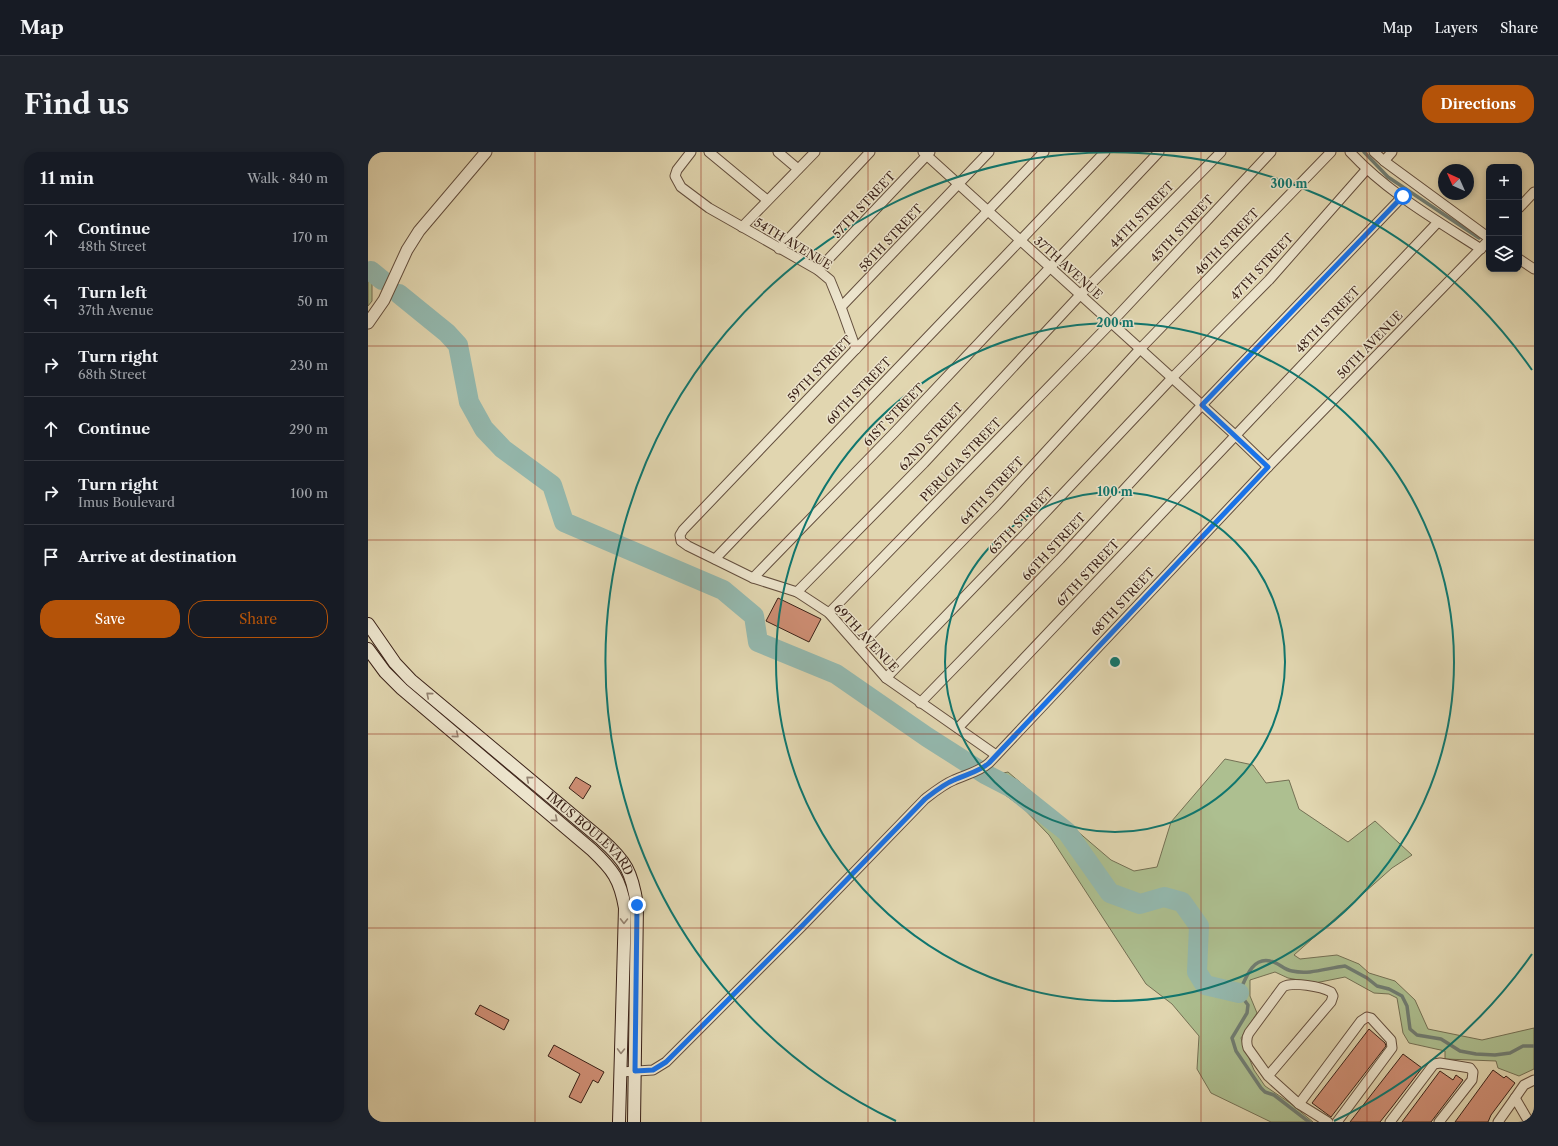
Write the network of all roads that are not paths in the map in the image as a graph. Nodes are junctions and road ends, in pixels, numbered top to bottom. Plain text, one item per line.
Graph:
1 (486, 152) edge
2 (691, 152) edge
3 (709, 152) edge
4 (778, 152) edge
5 (816, 152) edge
6 (870, 152) edge
7 (989, 152) edge
8 (1044, 152) edge
9 (1104, 152) edge
10 (1160, 152) edge
11 (1221, 152) edge
12 (1271, 152) edge
13 (1331, 152) edge
14 (1350, 152) edge
15 (1374, 152) edge
16 (1392, 152) edge
17 (926, 153) edge
18 (1384, 161) junction
19 (798, 169) junction
20 (1366, 170) junction
21 (958, 185) junction
22 (1534, 192) edge
23 (1403, 196) junction
24 (767, 200) junction
25 (1522, 205) edge
26 (987, 210) junction
27 (1438, 222) junction
28 (742, 227) junction
29 (1486, 237) edge
30 (1019, 240) junction
31 (1486, 243) edge
32 (779, 248) junction
33 (1481, 249) junction
34 (1522, 261) edge
35 (1050, 268) junction
36 (1534, 269) edge
37 (818, 270) junction
38 (1080, 295) junction
39 (842, 307) junction
40 (368, 323) edge
41 (1111, 323) junction
42 (856, 349) junction
43 (1140, 349) junction
44 (1172, 378) junction
45 (1202, 405) junction
46 (1235, 435) junction
47 (1268, 467) junction
48 (688, 546) joint
49 (715, 559) junction
50 (753, 578) junction
51 (797, 592) junction
52 (829, 614) junction
53 (368, 624) edge
54 (859, 647) junction
55 (368, 649) edge
56 (886, 678) junction
57 (920, 703) junction
58 (958, 728) junction
59 (996, 755) junction
60 (635, 1071) junction
61 (621, 1072) junction
62 (1268, 1076) junction
63 (1534, 1080) edge
64 (1516, 1098) junction
65 (1299, 1104) junction
66 (620, 1122) edge
67 (634, 1122) edge
68 (1328, 1122) edge
69 (1337, 1122) edge
70 (1390, 1122) edge
71 (1440, 1122) edge
72 (1498, 1122) edge
73 (1529, 1122) edge

1 - 40 street
2 - 28 street
3 - 24 street
4 - 19 street
5 - 19 street
6 - 32 street
7 - 21 street, 58TH STREET
8 - 26 street, 59TH STREET
9 - 30 street, 60TH STREET
10 - 35 street, 61ST STREET
11 - 38 street, 44TH STREET
12 - 41 street, 45TH STREET
13 - 43 street, 46TH STREET
14 - 20 street
15 - 18 street
16 - 18 street
17 - 21 street, 37TH AVENUE
17 - 37 street, 57TH STREET
18 - 29 street
19 - 24 street
20 - 23 street
20 - 44 street, 47TH STREET
21 - 26 street, 37TH AVENUE
21 - 39 street, 58TH STREET
22 - 25 street
23 - 27 street
23 - 45 street
24 - 28 street
26 - 30 street, 37TH AVENUE
26 - 42 street, 59TH STREET
27 - 33 street
27 - 46 street, 48TH STREET
28 - 32 street, 54TH AVENUE
30 - 35 street, 37TH AVENUE
30 - 49 street, 60TH STREET
31 - 33 street, 50TH AVENUE
32 - 37 street, 54TH AVENUE
33 - 47 street, 50TH AVENUE
34 - 36 street
35 - 38 street, 37TH AVENUE
35 - 50 street, 61ST STREET
37 - 39 street, 54TH AVENUE
38 - 41 street, 37TH AVENUE
38 - 51 street, 62ND STREET
39 - 42 street, 54TH AVENUE
41 - 43 street, 37TH AVENUE
41 - 52 street, PERUGIA STREET
42 - 48 street, 59TH STREET
43 - 44 street, 37TH AVENUE
43 - 54 street, 64TH STREET
44 - 45 street, 37TH AVENUE
44 - 56 street, 65TH STREET
45 - 46 street, 37TH AVENUE
45 - 57 street, 66TH STREET
46 - 47 street, 37TH AVENUE
46 - 58 street, 67TH STREET
47 - 59 street, 68TH STREET
48 - 49 street, 69TH AVENUE
49 - 50 street, 69TH AVENUE
50 - 51 street, 69TH AVENUE
51 - 52 street, 69TH AVENUE
52 - 54 street, 69TH AVENUE
60 -> 53 main road, IMUS BOULEVARD
54 - 56 street, 69TH AVENUE
55 -> 61 main road, IMUS BOULEVARD
56 - 57 street, 69TH AVENUE
57 - 58 street, 69TH AVENUE
58 - 59 street, 69TH AVENUE
59 - 60 street, 68TH STREET
60 - 61 street
60 - 67 main road, IMUS BOULEVARD
61 - 66 main road, IMUS BOULEVARD
62 - 62 street
62 - 65 street
63 - 64 street
64 - 72 street
64 - 73 street
65 - 68 street
65 - 69 street
70 - 71 street

